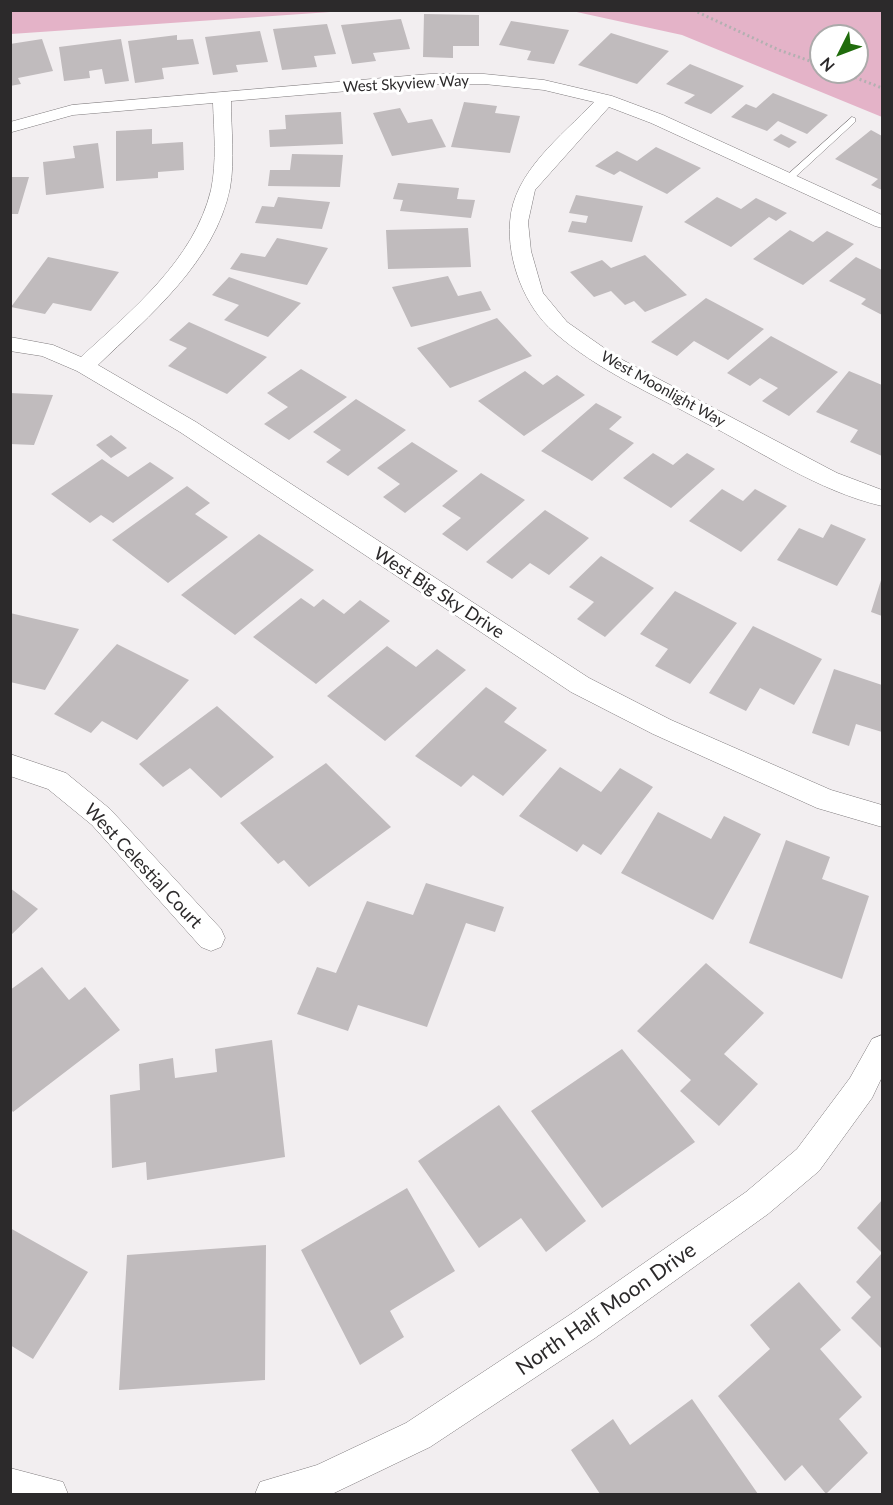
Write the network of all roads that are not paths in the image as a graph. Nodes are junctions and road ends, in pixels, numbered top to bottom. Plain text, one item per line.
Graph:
1 (222, 98) junction
2 (606, 100) junction
3 (852, 120) dead end
4 (12, 127) dead end
5 (788, 178) junction
6 (882, 222) edge
7 (10, 344) edge
8 (84, 366) junction
9 (882, 498) edge
10 (10, 765) edge
11 (882, 816) edge
12 (211, 938) dead end
13 (882, 1049) edge
14 (10, 1485) edge
15 (51, 1494) edge
16 (272, 1494) edge

1 - 2 street, West Skyview Way
1 - 4 street, West Skyview Way
1 - 8 street
2 - 5 street, West Skyview Way
2 - 9 street, West Moonlight Way
3 - 5 lane
5 - 6 street, West Skyview Way
7 - 8 street, West Big Sky Drive
8 - 11 street, West Big Sky Drive
10 - 12 street, West Celestial Court
13 - 16 street, North Half Moon Drive
14 - 15 street

